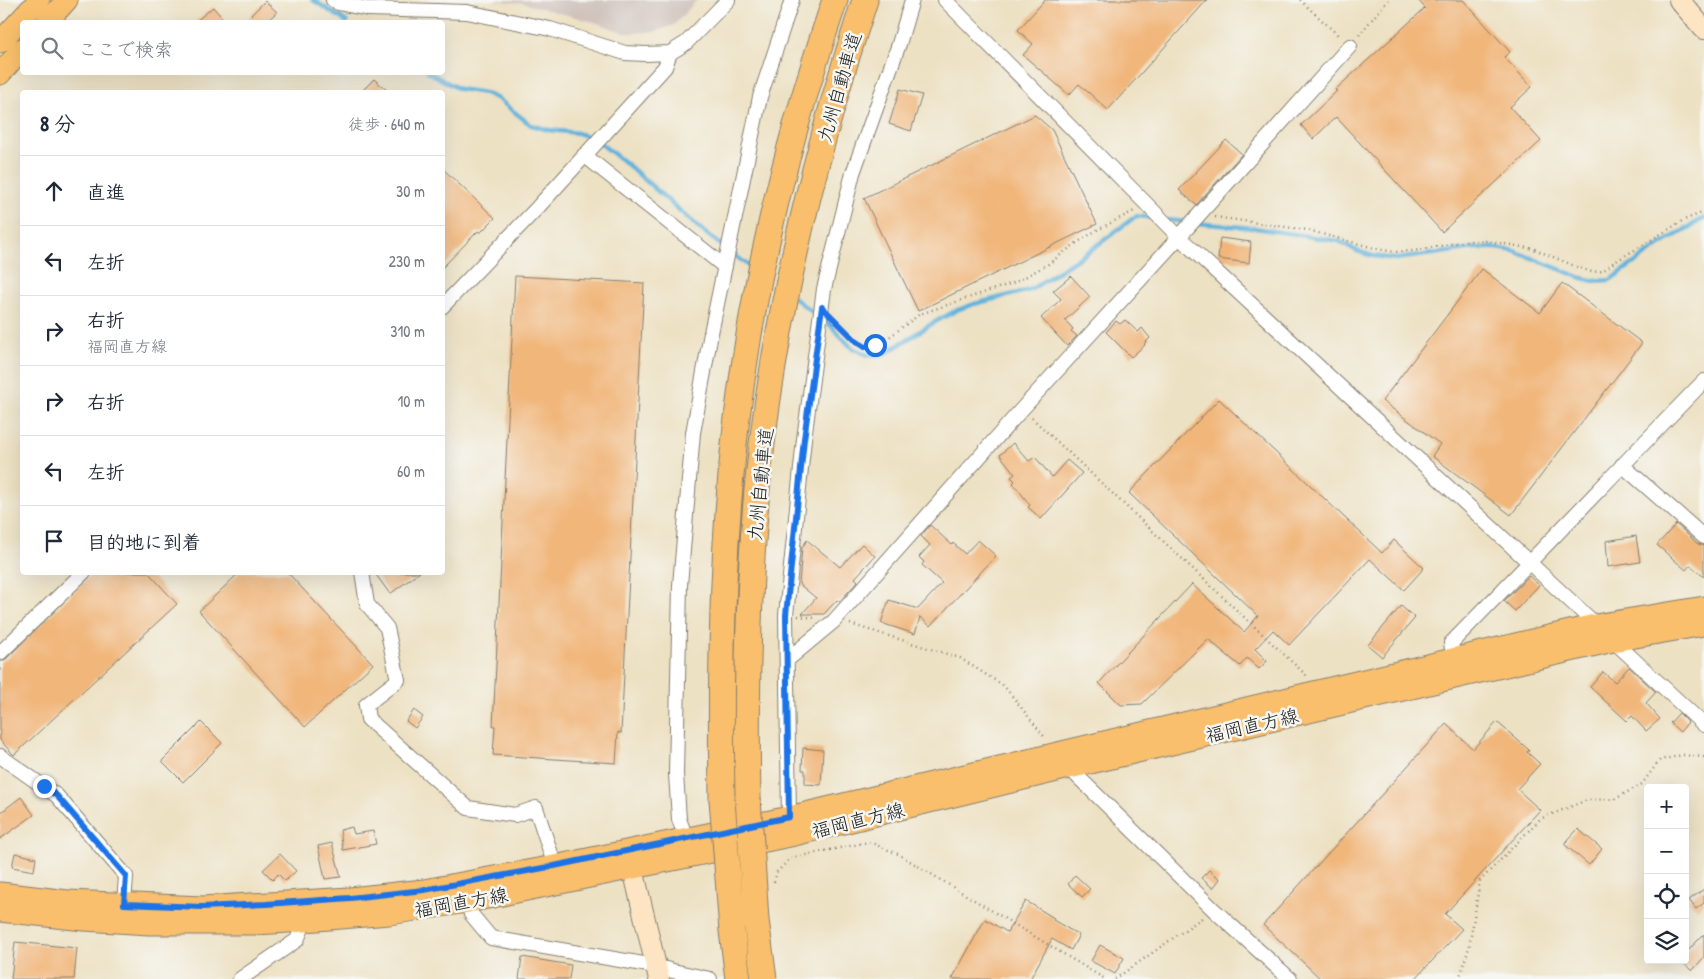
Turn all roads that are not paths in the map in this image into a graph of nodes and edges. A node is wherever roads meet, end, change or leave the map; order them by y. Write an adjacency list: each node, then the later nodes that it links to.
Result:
1 (39, 0): 12 (main road)
2 (67, 0): 13 (main road)
3 (332, 0): 18 (street)
4 (728, 0): 18 (street)
5 (792, 0): 22 (street)
6 (835, 0): 52 (highway, 九州自動車道, bridge)
7 (865, 0): 53 (highway, 九州自動車道, bridge)
8 (912, 0): 36 (street)
9 (946, 0): 21 (street)
10 (1679, 0): 14 (street)
11 (20, 20): 15 (main road)
12 (20, 20)
13 (49, 20)
14 (1704, 29)
15 (0, 42)
16 (1350, 46): 21 (street)
17 (20, 51): 19 (main road)
18 (670, 53): 20 (street)
19 (0, 74)
20 (584, 155): 22 (street); 23 (street)
21 (1179, 237): 27 (street); 36 (street)
22 (725, 267): 41 (street)
23 (445, 304)
24 (1704, 381): 25 (street)
25 (1622, 465): 26 (street); 27 (street)
26 (1704, 538)
27 (1530, 564): 31 (street); 35 (street)
28 (81, 575): 34 (street)
29 (362, 575): 43 (street)
30 (1704, 607): 31 (main road, 福岡直方線)
31 (1595, 625): 33 (street); 35 (main road, 福岡直方線)
32 (1704, 625): 33 (main road, 福岡直方線)
33 (1613, 641): 37 (street); 39 (main road, 福岡直方線)
34 (0, 653)
35 (1454, 659): 39 (main road, 福岡直方線)
36 (788, 660): 40 (street)
37 (1704, 725)
38 (0, 756): 46 (street)
39 (1063, 761): 40 (main road, 福岡直方線); 42 (main road, 福岡直方線); 54 (street)
40 (789, 817): 41 (main road, 福岡直方線)
41 (686, 838): 42 (main road, 福岡直方線)
42 (631, 860): 43 (main road, 福岡直方線); 49 (street)
43 (558, 874): 45 (main road, 福岡直方線); 46 (main road, 福岡直方線)
44 (0, 893): 46 (main road, 福岡直方線)
45 (468, 902): 48 (main road, 福岡直方線); 49 (street)
46 (124, 904)
47 (0, 911): 48 (main road, 福岡直方線)
48 (305, 921): 50 (street)
49 (657, 972): 51 (street)
50 (240, 979)
51 (710, 979)
52 (738, 979)
53 (764, 979)
54 (1290, 979)

